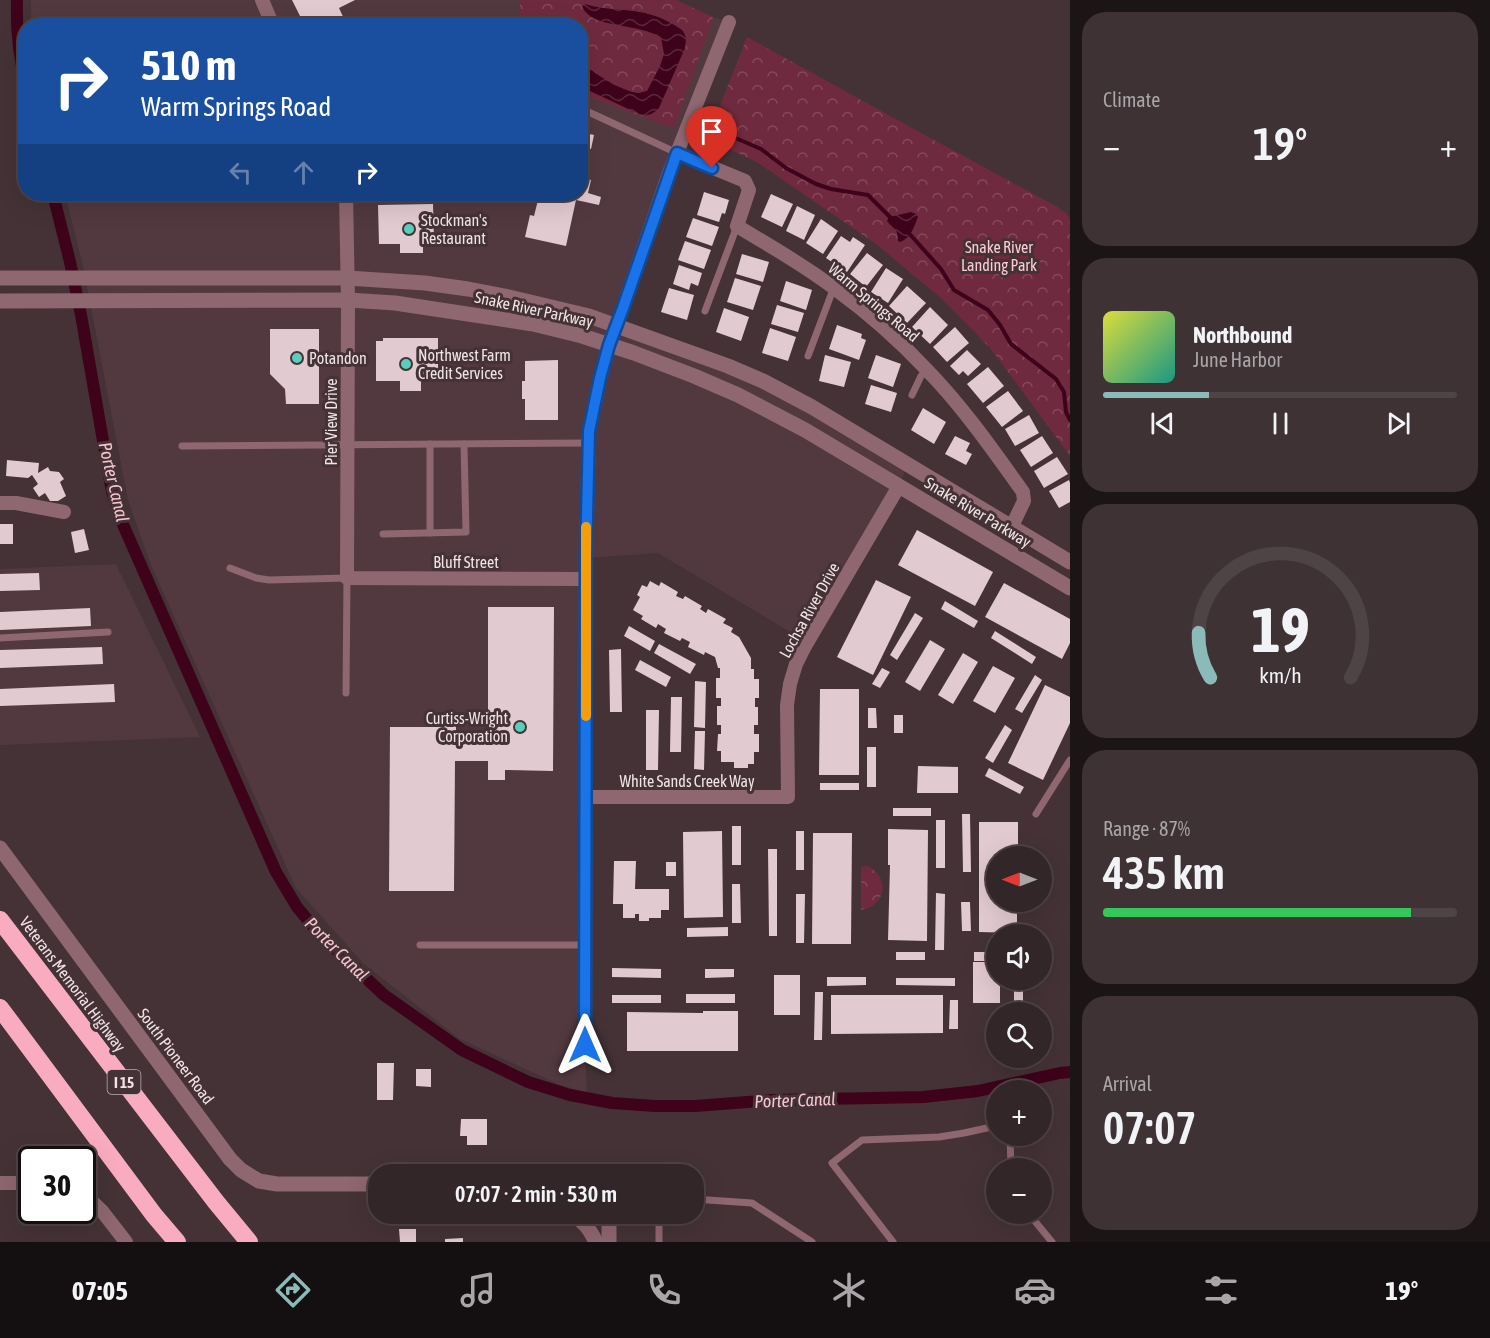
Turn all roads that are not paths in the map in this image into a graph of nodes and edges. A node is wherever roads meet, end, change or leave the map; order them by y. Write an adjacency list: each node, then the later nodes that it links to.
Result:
1 (262, 0): 2 (street)
2 (270, 18)
3 (729, 22): 5 (street)
4 (588, 112): 5 (lane)
5 (677, 153): 7 (street); 14 (street)
6 (346, 201): 9 (street, Pier View Drive)
7 (737, 226): 10 (street, Warm Springs Road); 13 (lane)
8 (0, 278): 9 (street, Snake River Parkway)
9 (347, 278): 11 (street, Pier View Drive); 14 (street, Snake River Parkway)
10 (834, 287): 16 (lane); 17 (street, Warm Springs Road)
11 (348, 300): 12 (street, Snake River Parkway); 15 (street, Snake River Parkway); 22 (street, Pier View Drive)
12 (0, 301)
13 (705, 311)
14 (616, 326): 15 (street); 27 (street, Snake River Parkway)
15 (609, 345): 19 (street); 24 (street, Snake River Parkway)
16 (808, 356)
17 (927, 370): 18 (lane); 27 (street, Warm Springs Road)
18 (912, 395)
19 (588, 443): 21 (lane); 33 (street)
20 (430, 444): 21 (lane); 22 (lane); 28 (lane)
21 (464, 444): 28 (lane)
22 (347, 445): 23 (lane); 32 (street, Pier View Drive)
23 (182, 446)
24 (899, 486): 34 (street, Snake River Parkway); 40 (street, Lochsa River Drive)
25 (0, 503): 26 (street)
26 (64, 512)
27 (1012, 526): 30 (street, Snake River Parkway)
28 (430, 533): 29 (lane)
29 (383, 534)
30 (1070, 562)
31 (230, 568): 32 (lane)
32 (347, 578): 33 (street, Bluff Street); 37 (lane)
33 (586, 579): 39 (street)
34 (1070, 588)
35 (108, 632): 36 (lane)
36 (0, 638)
37 (346, 693)
38 (1070, 760): 41 (lane)
39 (585, 797): 40 (street, White Sands Creek Way); 45 (street)
40 (788, 797)
41 (1036, 814)
42 (0, 849): 51 (street, South Pioneer Road)
43 (0, 920): 60 (highway, Veterans Memorial Highway / I 15)
44 (420, 945): 45 (lane)
45 (585, 945): 47 (street)
46 (0, 1008): 59 (highway)
47 (585, 1045)
48 (986, 1128): 65 (lane)
49 (0, 1183): 50 (street)
50 (18, 1183)
51 (368, 1185)
52 (704, 1199): 64 (lane)
53 (96, 1205): 58 (street)
54 (586, 1224): 61 (street)
55 (609, 1224): 62 (street)
56 (659, 1224): 63 (lane)
57 (1037, 1224): 66 (lane)
58 (126, 1242)
59 (177, 1242)
60 (249, 1242)
61 (596, 1242)
62 (609, 1242)
63 (659, 1242)
64 (812, 1242)
65 (893, 1242)
66 (1052, 1242)

